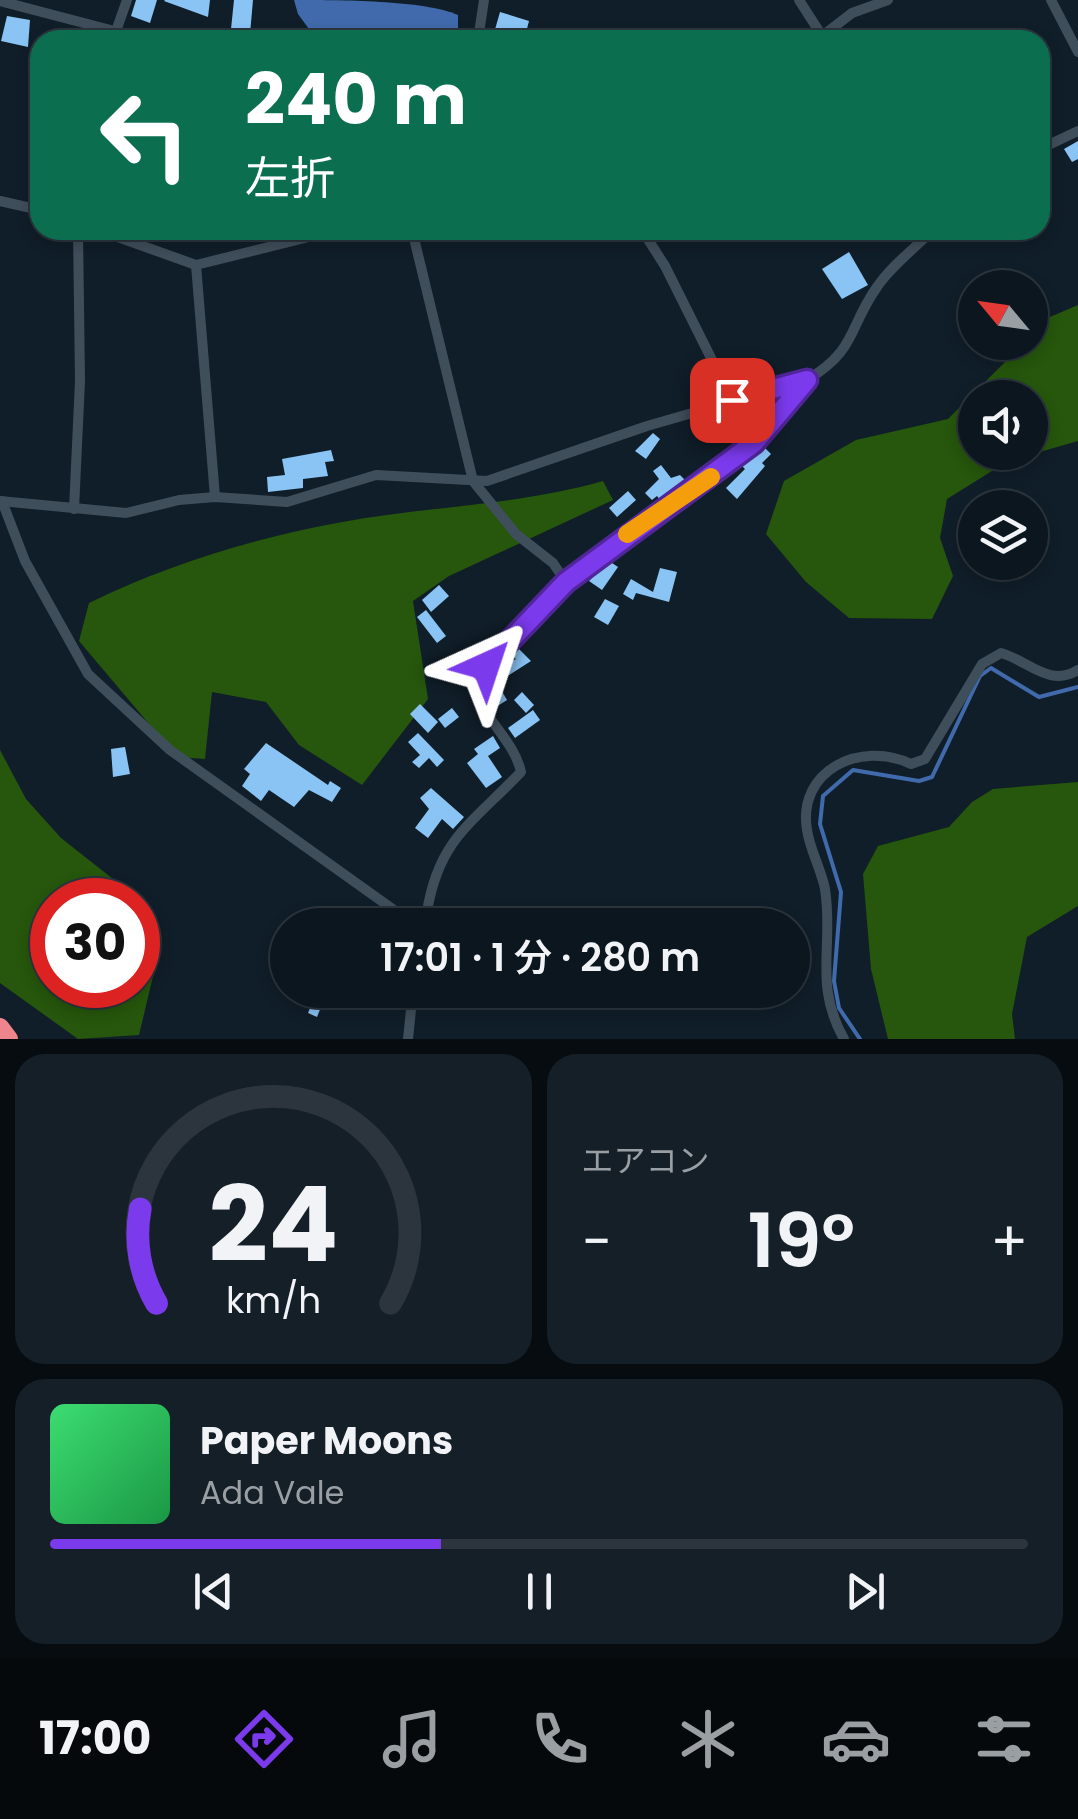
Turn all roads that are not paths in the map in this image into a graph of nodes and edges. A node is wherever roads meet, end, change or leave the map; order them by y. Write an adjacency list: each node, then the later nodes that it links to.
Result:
1 (126, 0): 8 (street)
2 (484, 0): 9 (street)
3 (798, 0): 10 (street)
4 (888, 0): 11 (street)
5 (1051, 0): 12 (street)
6 (0, 1): 7 (street)
7 (112, 30)
8 (116, 30)
9 (480, 30)
10 (816, 30)
11 (832, 30)
12 (1078, 52)
13 (1078, 130): 14 (street)
14 (1050, 144)
15 (0, 201): 16 (street)
16 (30, 208)
17 (78, 240): 29 (street)
18 (127, 240): 23 (street)
19 (296, 240): 23 (street)
20 (414, 240): 26 (street)
21 (648, 240): 25 (street)
22 (923, 240): 24 (street)
23 (196, 264): 27 (street)
24 (807, 380): 25 (street); 30 (street)
25 (732, 400): 26 (street)
26 (473, 481): 27 (street); 30 (street)
27 (215, 498): 29 (street)
28 (1, 501): 29 (street); 32 (street)
29 (74, 510)
30 (566, 582): 33 (street)
31 (1078, 670): 38 (street)
32 (392, 908)
33 (427, 908)
34 (411, 1008): 37 (street)
35 (0, 1026): 36 (highway)
36 (9, 1039)
37 (408, 1039)
38 (844, 1039)

